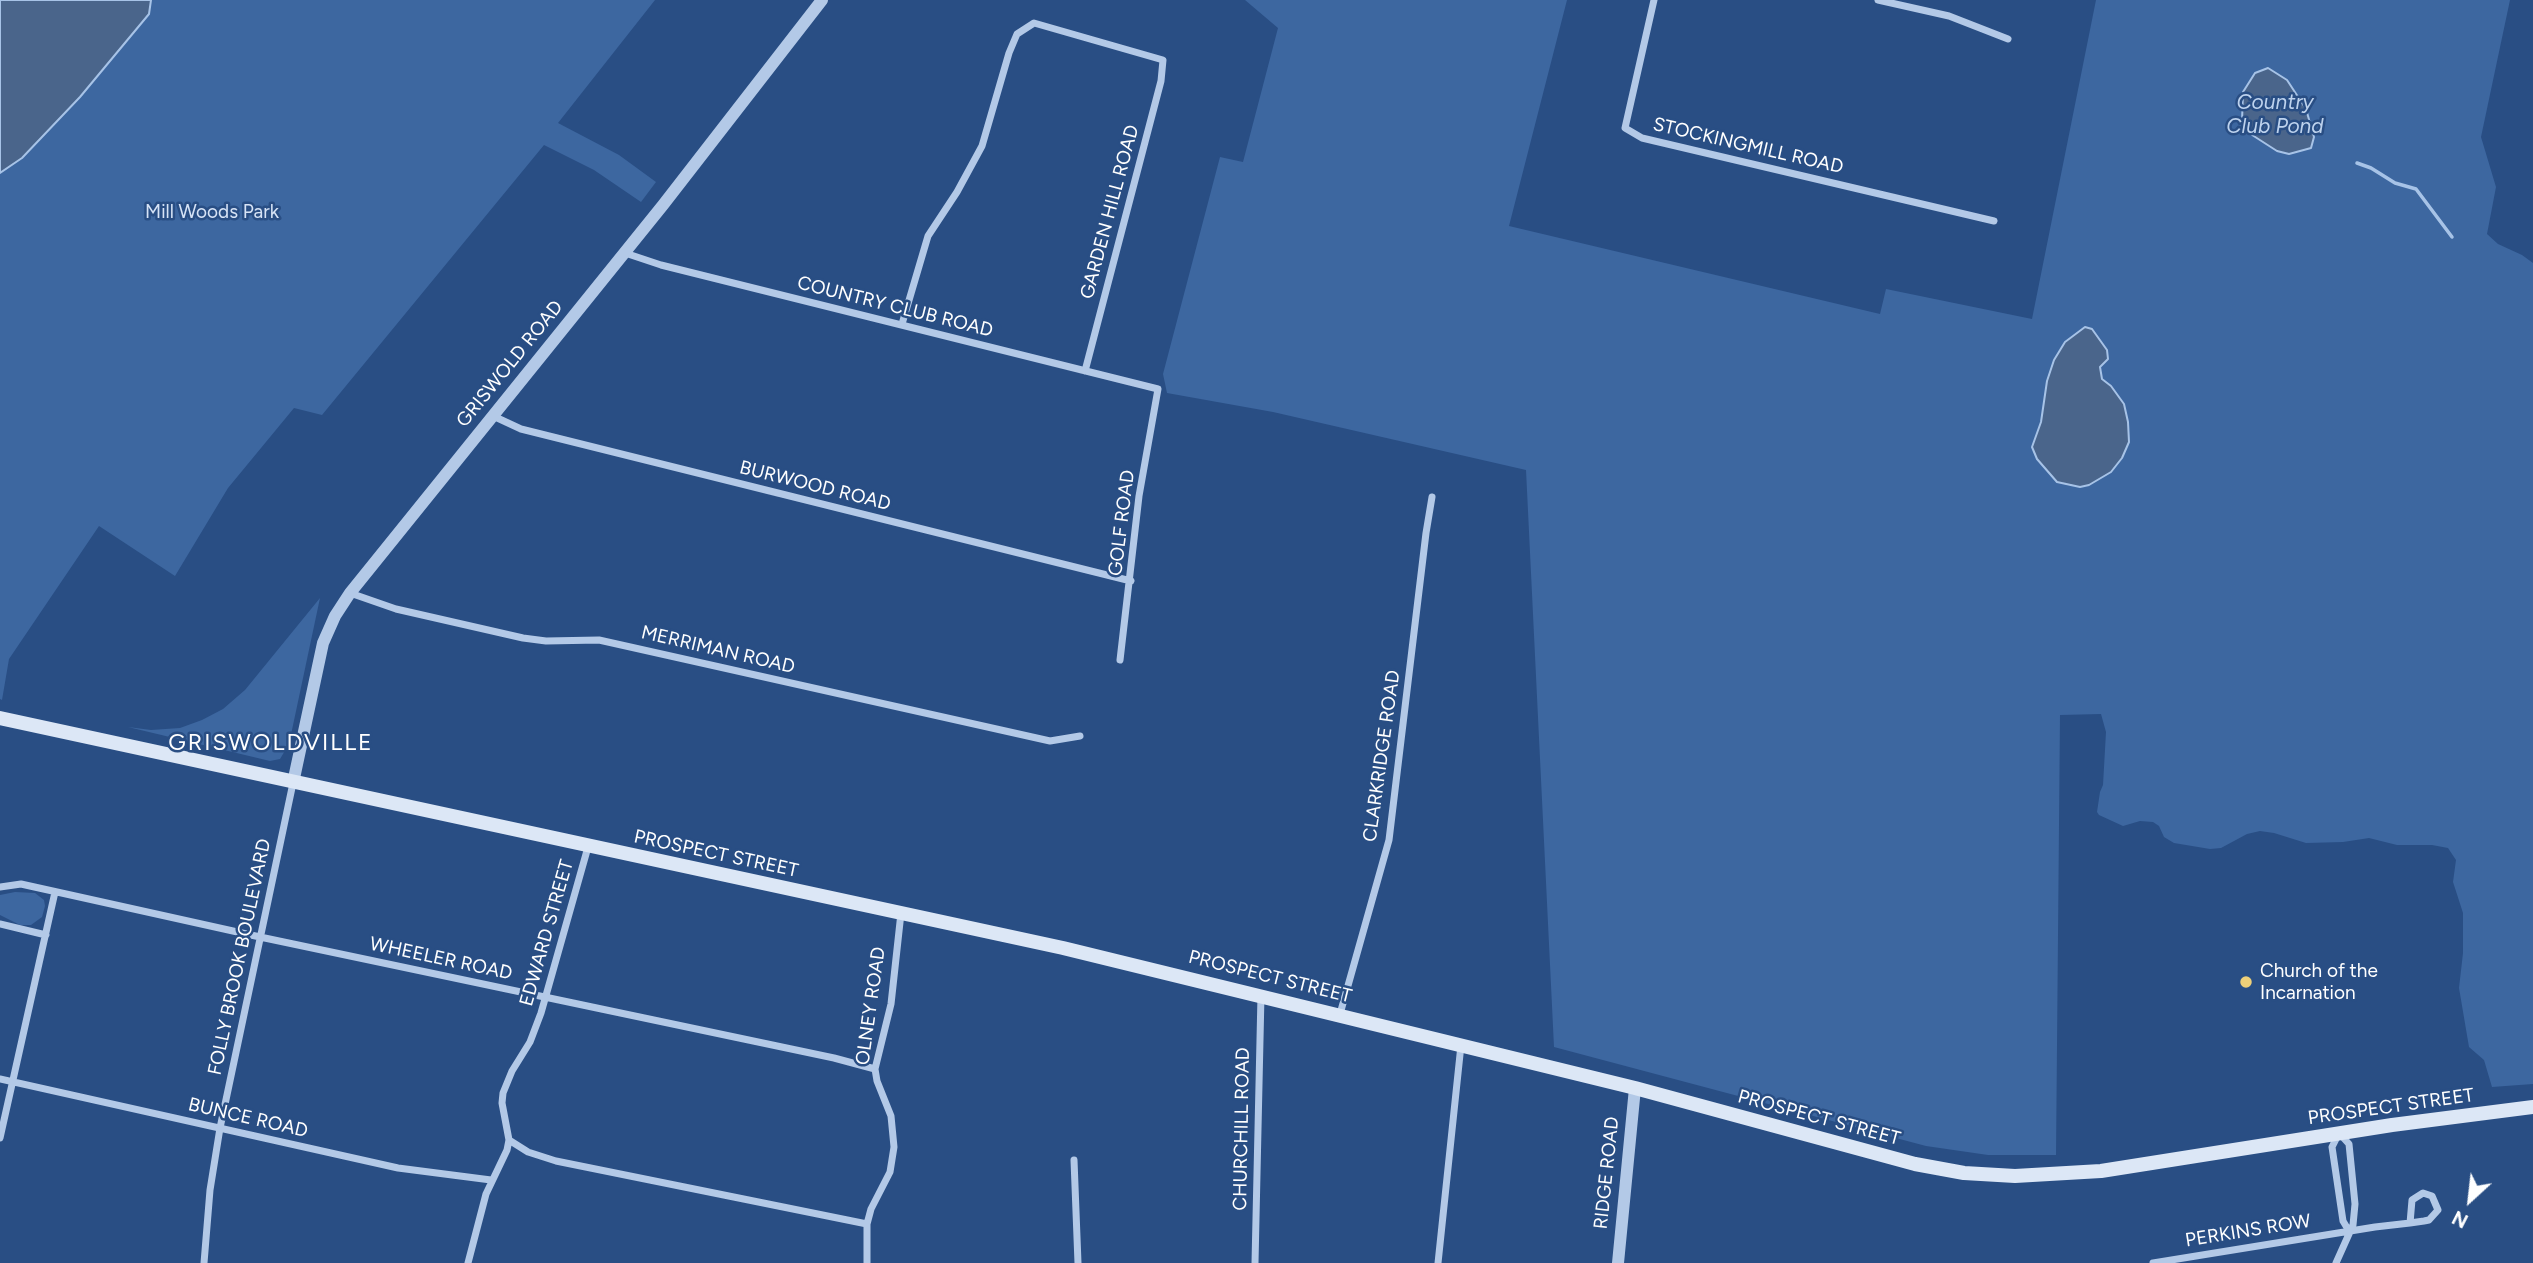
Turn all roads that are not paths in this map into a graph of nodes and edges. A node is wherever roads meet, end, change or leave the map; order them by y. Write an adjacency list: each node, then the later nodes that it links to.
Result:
1 (822, 0): 6 (street, GRISWOLD ROAD)
2 (1654, 0): 5 (street, STOCKINGMILL ROAD)
3 (1878, 0): 4 (street)
4 (2008, 39)
5 (1994, 221)
6 (625, 253): 7 (street, COUNTRY CLUB ROAD); 10 (street, GRISWOLD ROAD)
7 (902, 324): 8 (street, COUNTRY CLUB ROAD); 8 (street, GARDEN HILL ROAD)
8 (1085, 371): 9 (street, COUNTRY CLUB ROAD)
9 (1158, 389): 12 (street, GOLF ROAD)
10 (493, 416): 12 (street, BURWOOD ROAD); 13 (street, GRISWOLD ROAD)
11 (1432, 497): 27 (street, CLARKRIDGE ROAD)
12 (1131, 581): 14 (street, GOLF ROAD)
13 (350, 593): 16 (street, MERRIMAN ROAD); 17 (street, GRISWOLD ROAD)
14 (1120, 660)
15 (0, 718): 17 (main road, PROSPECT STREET)
16 (1080, 736)
17 (293, 783): 18 (main road, PROSPECT STREET); 24 (street, FOLLY BROOK BOULEVARD)
18 (588, 847): 21 (main road, PROSPECT STREET); 26 (street, EDWARD STREET)
19 (0, 887): 20 (street, WHEELER ROAD)
20 (55, 892): 23 (street); 24 (street, WHEELER ROAD)
21 (901, 913): 25 (main road, PROSPECT STREET); 29 (street, OLNEY ROAD)
22 (0, 924): 23 (street)
23 (46, 935): 31 (street)
24 (260, 937): 26 (street, WHEELER ROAD); 34 (street, FOLLY BROOK BOULEVARD)
25 (1261, 995): 27 (main road, PROSPECT STREET); 47 (street, CHURCHILL ROAD)
26 (546, 998): 29 (street, WHEELER ROAD); 37 (street, EDWARD STREET)
27 (1340, 1014): 28 (main road, PROSPECT STREET)
28 (1461, 1045): 32 (main road, PROSPECT STREET); 48 (street)
29 (875, 1069): 41 (street, OLNEY ROAD)
30 (0, 1079): 31 (street, BUNCE ROAD)
31 (13, 1081): 34 (street, BUNCE ROAD); 36 (street)
32 (1635, 1088): 35 (main road, PROSPECT STREET); 49 (street, RIDGE ROAD)
33 (2533, 1107): 35 (main road, PROSPECT STREET)
34 (220, 1128): 39 (street, BUNCE ROAD); 43 (street, FOLLY BROOK BOULEVARD)
35 (2339, 1133): 42 (street); 42 (street)
36 (0, 1139)
37 (509, 1140): 39 (street); 41 (street)
38 (1074, 1160): 46 (street)
39 (491, 1180): 44 (street)
40 (2410, 1223): 40 (street); 42 (street, PERKINS ROW)
41 (867, 1224): 45 (street, OLNEY ROAD)
42 (2349, 1231): 50 (street, PERKINS ROW); 51 (street)
43 (204, 1263)
44 (468, 1263)
45 (867, 1263)
46 (1079, 1263)
47 (1255, 1263)
48 (1438, 1263)
49 (1618, 1263)
50 (2153, 1263)
51 (2336, 1263)

